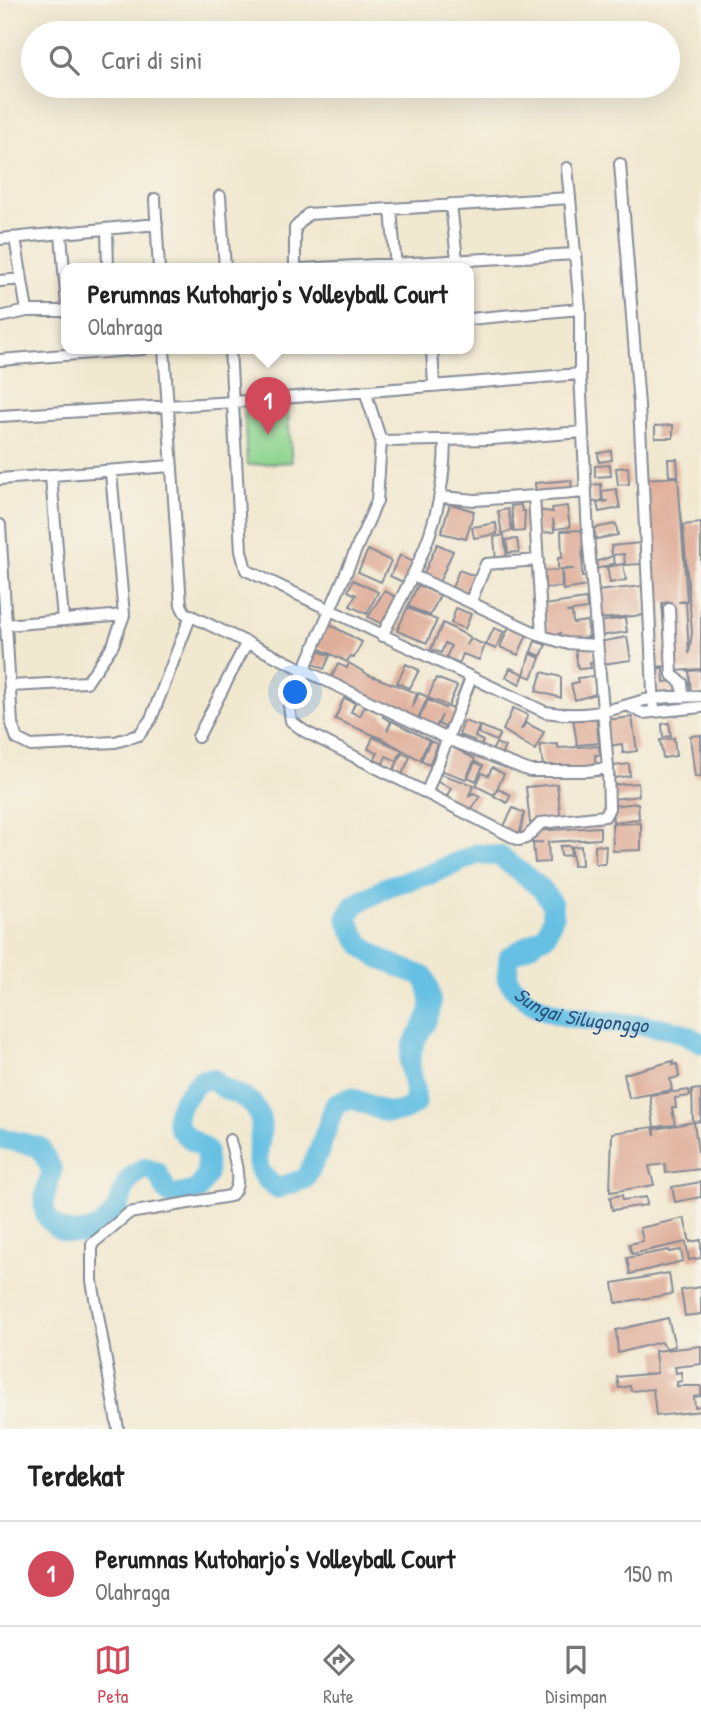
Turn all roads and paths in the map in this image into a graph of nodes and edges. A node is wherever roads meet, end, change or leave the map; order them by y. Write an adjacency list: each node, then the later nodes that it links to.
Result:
1 (620, 164): 70 (street)
2 (566, 168): 4 (street)
3 (220, 196): 17 (street)
4 (570, 198): 6 (street); 13 (street)
5 (155, 199): 8 (street)
6 (451, 204): 7 (street); 20 (street)
7 (391, 209): 18 (street); 19 (street)
8 (156, 224): 9 (street); 16 (street)
9 (107, 229): 10 (street); 15 (street)
10 (61, 234): 11 (street); 14 (street)
11 (15, 238): 12 (street); 22 (street)
12 (0, 239)
13 (576, 254): 21 (street); 25 (street)
14 (63, 263)
15 (108, 263)
16 (159, 263)
17 (225, 263)
18 (298, 263)
19 (396, 263)
20 (457, 263)
21 (474, 263)
22 (22, 279): 23 (street); 26 (street)
23 (0, 281)
24 (61, 309): 26 (street)
25 (580, 310): 28 (street); 34 (street)
26 (27, 311): 27 (street)
27 (0, 317)
28 (474, 319)
29 (75, 354): 33 (street)
30 (164, 354): 38 (street)
31 (230, 354): 37 (street)
32 (432, 354): 35 (street)
33 (0, 360)
34 (580, 374): 35 (street); 40 (street)
35 (434, 386): 36 (street)
36 (365, 391): 37 (street); 41 (street)
37 (234, 402): 38 (street); 55 (street)
38 (167, 405): 39 (street); 43 (street)
39 (0, 416)
40 (583, 432): 42 (street); 47 (street)
41 (381, 441): 42 (street); 55 (street)
42 (445, 441): 49 (street)
43 (171, 466): 44 (street); 57 (street)
44 (111, 473): 45 (street); 56 (street)
45 (51, 476): 46 (street); 58 (street)
46 (0, 479)
47 (586, 492): 48 (street); 63 (street)
48 (534, 496): 49 (street); 51 (street)
49 (442, 497): 52 (street)
50 (0, 525): 59 (street)
51 (538, 560): 53 (street); 61 (street)
52 (412, 575): 53 (street); 60 (street)
53 (471, 601): 61 (street)
54 (669, 609): 68 (street)
55 (329, 611): 60 (street); 65 (street)
56 (124, 615): 58 (street); 67 (street)
57 (191, 615): 62 (street); 67 (street)
58 (63, 620): 59 (street)
59 (5, 625): 64 (street)
60 (382, 636): 66 (street)
61 (542, 636): 63 (street)
62 (247, 642): 65 (street); 72 (street)
63 (597, 645): 71 (street)
64 (4, 648): 67 (street)
65 (304, 673): 73 (street); 75 (street)
66 (471, 678): 71 (street); 73 (street)
67 (10, 686)
68 (683, 697): 69 (street); 70 (street)
69 (700, 701): 70 (street)
70 (654, 706): 71 (street)
71 (603, 712): 74 (street)
72 (198, 737)
73 (448, 739): 74 (street); 75 (street)
74 (608, 768): 75 (street)
75 (427, 792)
76 (230, 1140): 77 (street)
77 (118, 1429)

